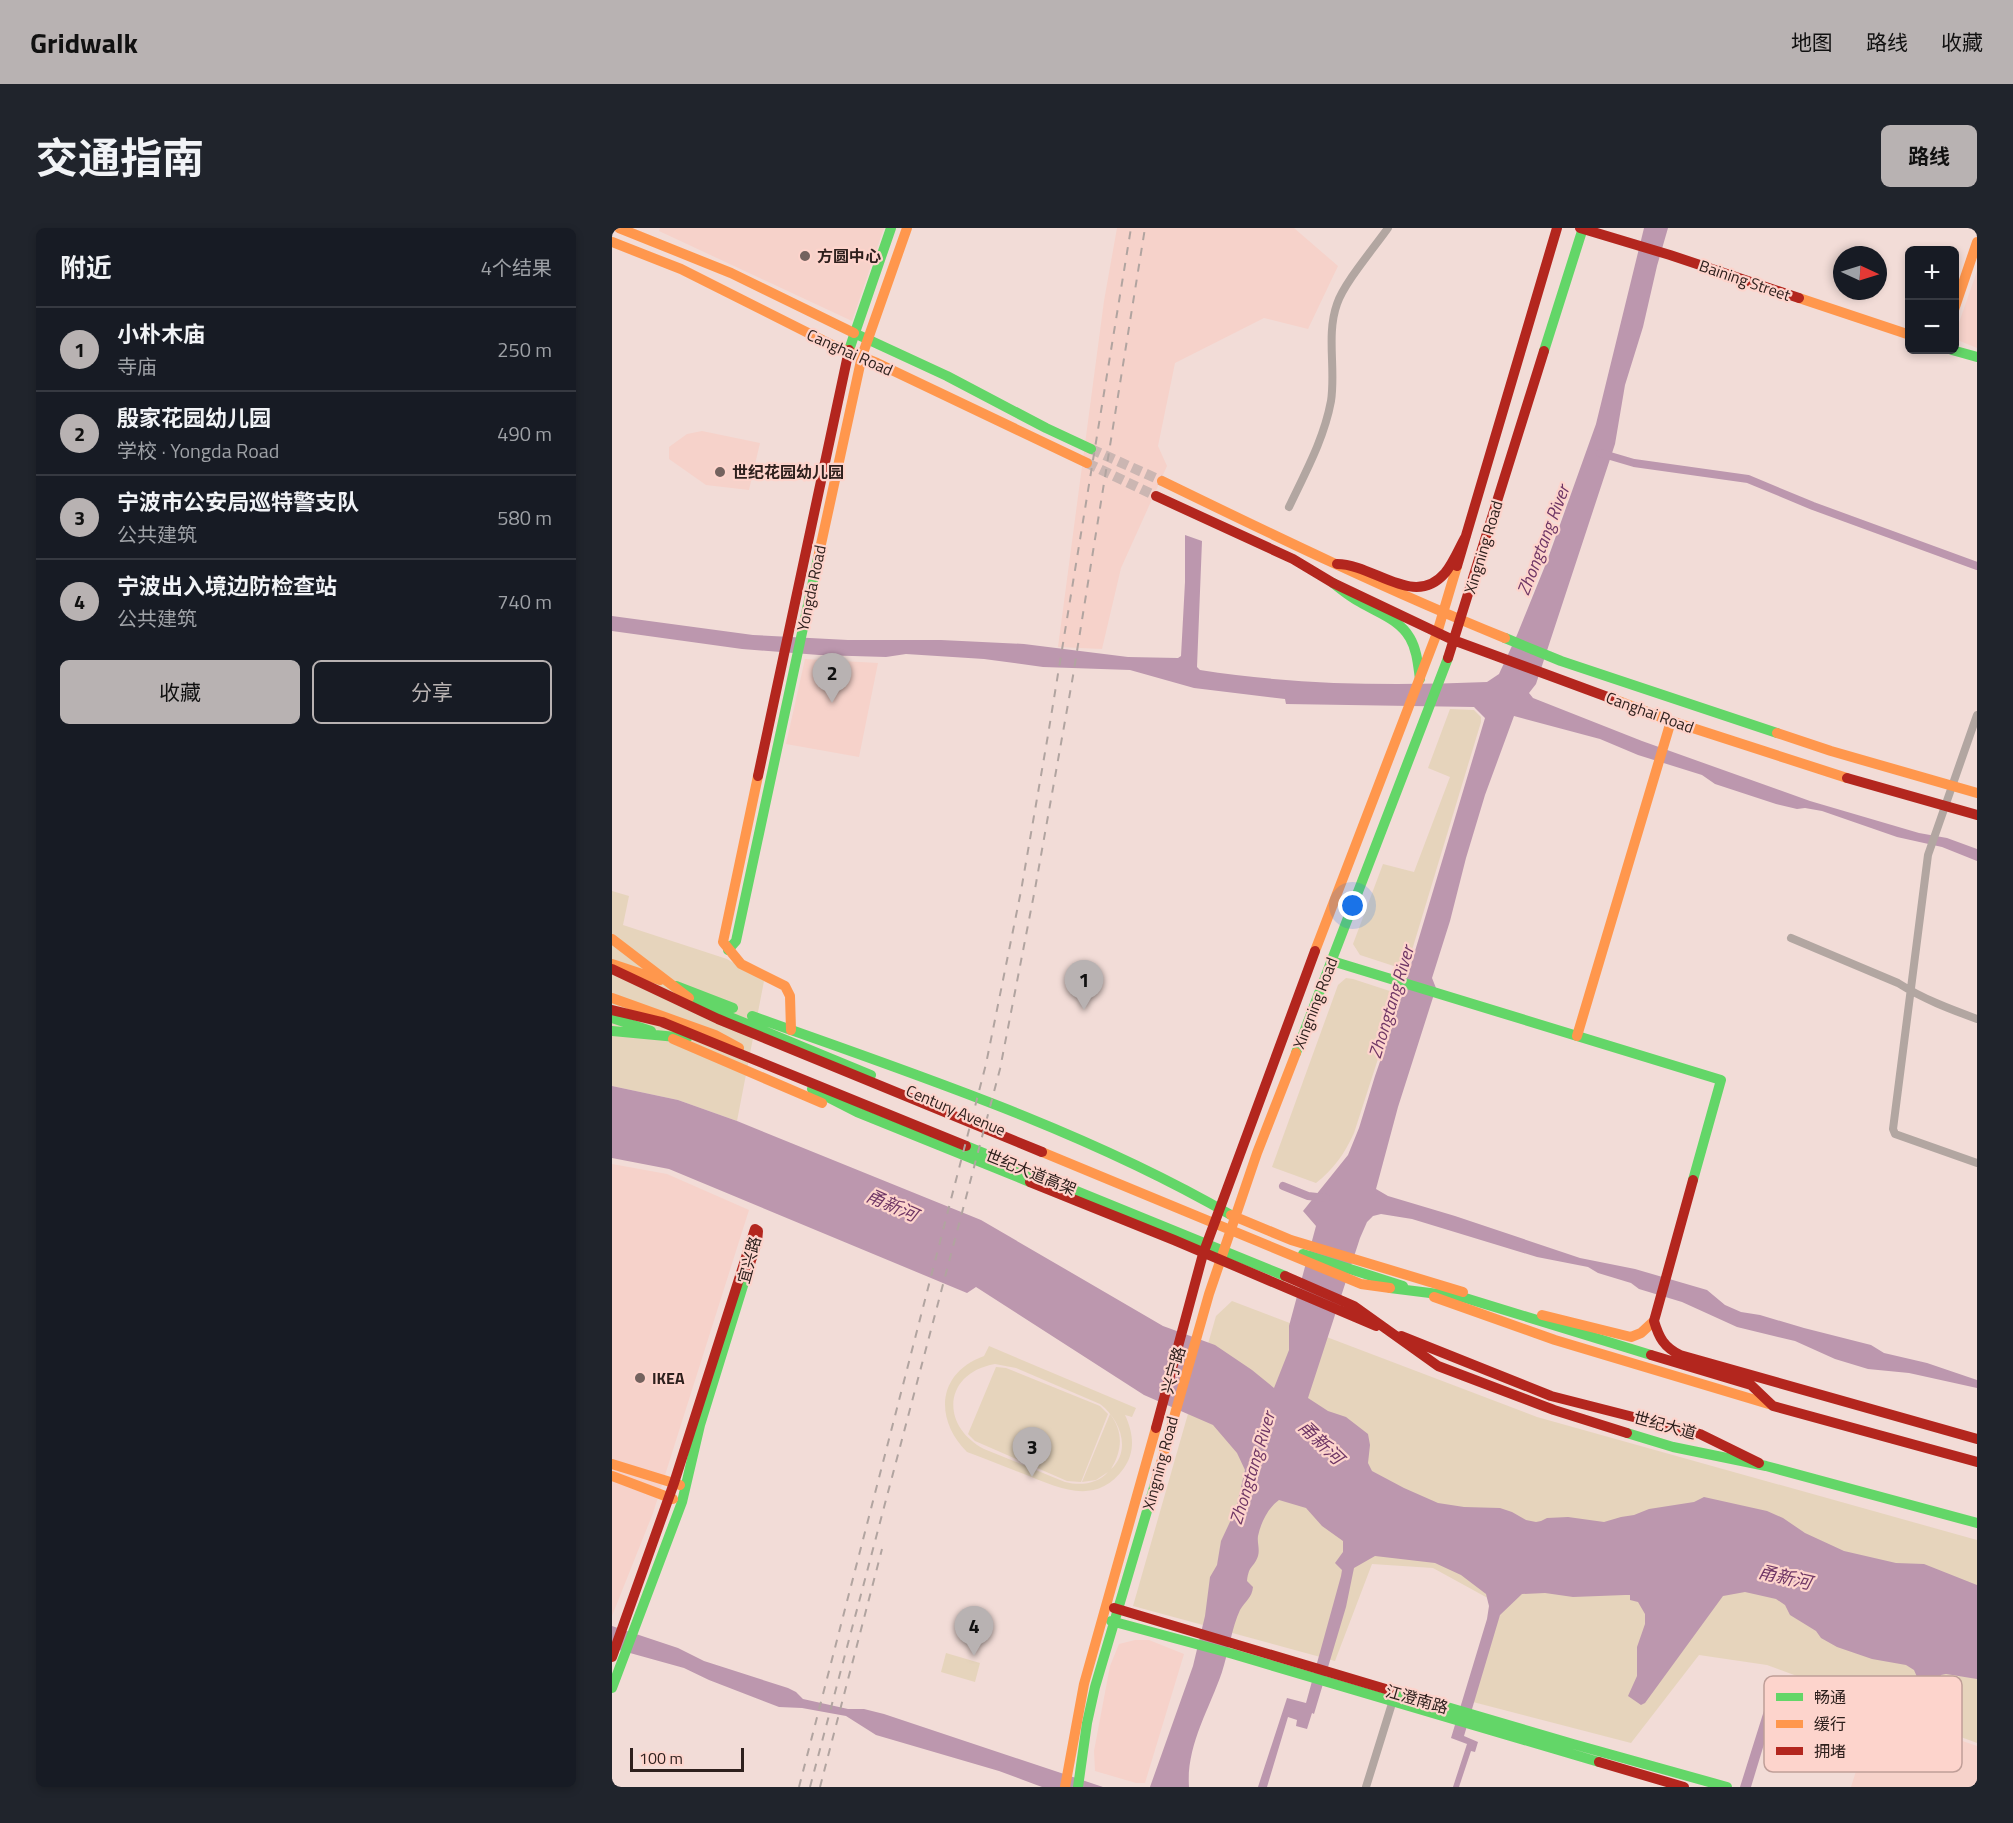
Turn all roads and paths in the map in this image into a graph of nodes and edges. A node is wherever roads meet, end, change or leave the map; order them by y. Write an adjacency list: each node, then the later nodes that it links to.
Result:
1 (619, 228): 10 (main road, Canghai Road)
2 (891, 228): 10 (main road, Yongda Road)
3 (907, 228): 12 (main road, Yongda Road)
4 (1388, 228): 21 (street)
5 (1557, 228): 22 (main road, Xingning Road)
6 (1582, 228): 11 (main road, Baining Street); 26 (main road, Xingning Road)
7 (612, 242): 13 (main road, Canghai Road)
8 (1977, 242): 9 (main road)
9 (1957, 300)
10 (854, 333): 12 (main road, Canghai Road); 13 (main road, Yongda Road)
11 (1905, 333)
12 (868, 338): 15 (main road, Yongda Road); 17 (main road, Canghai Road)
13 (849, 351): 15 (main road, Canghai Road); 38 (main road, Yongda Road)
14 (1959, 352): 16 (main road)
15 (862, 356): 18 (main road, Canghai Road); 38 (main road, Yongda Road)
16 (1977, 357)
17 (1090, 449)
18 (1087, 463)
19 (1162, 481): 23 (main road, Canghai Road)
20 (1156, 496): 24 (main road, Canghai Road)
21 (1289, 507)
22 (1466, 536): 23 (main road, Canghai Road); 25 (main road, Xingning Road)
23 (1337, 564): 25 (main road, Canghai Road)
24 (1333, 583): 27 (main road, Canghai Road); 29 (main road, Canghai Road)
25 (1443, 613): 26 (main road, Canghai Road); 27 (main road, Xingning Road)
26 (1460, 620): 28 (main road, Xingning Road); 32 (main road, Canghai Road)
27 (1437, 633): 28 (main road, Canghai Road); 29 (main road, Xingning Road)
28 (1454, 640): 31 (main road, Canghai Road); 39 (main road, Xingning Road)
29 (1420, 679): 55 (main road, Xingning Road)
30 (1977, 715): 32 (street)
31 (1671, 721): 34 (main road, Canghai Road); 51 (main road)
32 (1952, 787): 33 (main road, Canghai Road); 34 (street)
33 (1977, 793)
34 (1945, 806): 35 (main road, Canghai Road); 43 (street)
35 (1977, 815)
36 (1791, 938): 43 (street)
37 (612, 939): 46 (main road)
38 (728, 950): 50 (main road)
39 (1332, 961): 51 (main road); 56 (main road, Xingning Road)
40 (612, 964): 50 (main road)
41 (612, 969): 46 (main road)
42 (612, 976): 50 (main road, Century Avenue)
43 (1911, 991): 48 (street); 54 (street)
44 (612, 998): 53 (main road)
45 (612, 1010): 52 (main road)
46 (718, 1018): 60 (main road, 世纪大道高架)
47 (615, 1019): 53 (main road)
48 (1977, 1019)
49 (612, 1031): 52 (main road)
50 (791, 1036): 55 (main road, Century Avenue); 55 (main road)
51 (1577, 1036): 59 (main road)
52 (708, 1041): 64 (main road, 世纪大道高架)
53 (856, 1112): 57 (main road)
54 (1977, 1163)
55 (1217, 1214): 56 (main road, Century Avenue); 57 (main road, Xingning Road)
56 (1233, 1221): 58 (main road, Xingning Road); 59 (main road); 60 (main road, Century Avenue)
57 (1203, 1254): 58 (main road, 世纪大道); 71 (main road, 兴宁路)
58 (1220, 1261): 64 (main road, 世纪大道); 72 (main road, Xingning Road)
59 (1653, 1321): 61 (main road)
60 (1773, 1406): 62 (main road)
61 (1977, 1439)
62 (1977, 1462)
63 (612, 1464): 66 (main road)
64 (1766, 1466): 70 (main road, 世纪大道)
65 (612, 1476): 68 (main road)
66 (674, 1483): 67 (main road); 67 (main road, 宜兴路); 68 (main road, 宜兴路)
67 (686, 1487): 69 (main road, 宜兴路)
68 (669, 1497): 69 (main road); 76 (main road, 宜兴路)
69 (682, 1502): 76 (main road, 宜兴路)
70 (1977, 1523)
71 (1107, 1606): 72 (main road, 江澄南路); 73 (main road, 兴宁路)
72 (1119, 1610): 74 (main road, Xingning Road); 75 (main road, 江澄南路)
73 (1103, 1619): 74 (main road, 江澄南路); 80 (main road, 兴宁路)
74 (1116, 1622): 75 (main road, 江澄南路); 81 (main road, Xingning Road)
75 (1235, 1648): 78 (main road, 江澄南路)
76 (617, 1660): 77 (main road, 宜兴路)
77 (612, 1688)
78 (1394, 1697): 79 (main road, 江澄南路); 82 (street)
79 (1673, 1781): 83 (main road, 江澄南路); 84 (main road, 江澄南路)
80 (1065, 1787)
81 (1078, 1787)
82 (1366, 1787)
83 (1684, 1787)
84 (1728, 1787)

